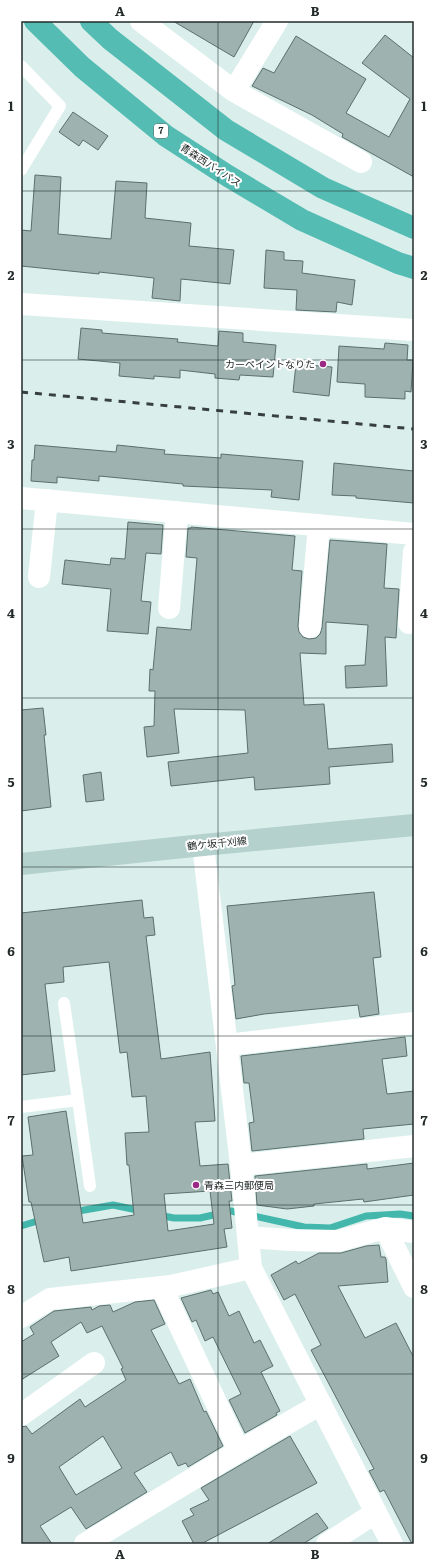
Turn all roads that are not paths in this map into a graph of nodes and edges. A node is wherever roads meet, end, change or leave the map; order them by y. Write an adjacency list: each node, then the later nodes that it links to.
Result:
1 (35, 21): 10 (highway, 青森西バイパス / 7)
2 (91, 21): 9 (highway)
3 (141, 21): 6 (street)
4 (277, 21): 6 (street)
5 (21, 66): 8 (lane)
6 (234, 91): 7 (street)
7 (361, 162)
8 (21, 170)
9 (414, 228)
10 (414, 268)
11 (21, 304): 12 (street)
12 (414, 330)
13 (21, 498): 14 (street)
14 (47, 500): 15 (street); 19 (street)
15 (177, 512): 16 (street); 20 (street)
16 (319, 525): 17 (street); 22 (street)
17 (414, 534)
18 (414, 552): 21 (street)
19 (39, 576)
20 (169, 608)
21 (409, 623)
22 (310, 627)
23 (414, 825): 24 (main road, 鶴ケ坂千刈線)
24 (203, 844): 25 (main road, 鶴ケ坂千刈線); 28 (street)
25 (21, 864)
26 (64, 1003): 29 (lane)
27 (414, 1023): 28 (street)
28 (227, 1045): 32 (street)
29 (78, 1100): 30 (lane); 33 (lane)
30 (21, 1107)
31 (414, 1146): 32 (street)
32 (241, 1165): 34 (street)
33 (90, 1186)
34 (246, 1221): 35 (street); 37 (street)
35 (384, 1228): 36 (street); 38 (street)
36 (414, 1232)
37 (251, 1268): 39 (street); 42 (street)
38 (414, 1287)
39 (162, 1288): 40 (street); 44 (street)
40 (21, 1317)
41 (94, 1363): 43 (street)
42 (322, 1404): 44 (street); 45 (street)
43 (21, 1415)
44 (239, 1451): 46 (street)
45 (375, 1513): 47 (street); 48 (street)
46 (85, 1544)
47 (328, 1544)
48 (392, 1544)

